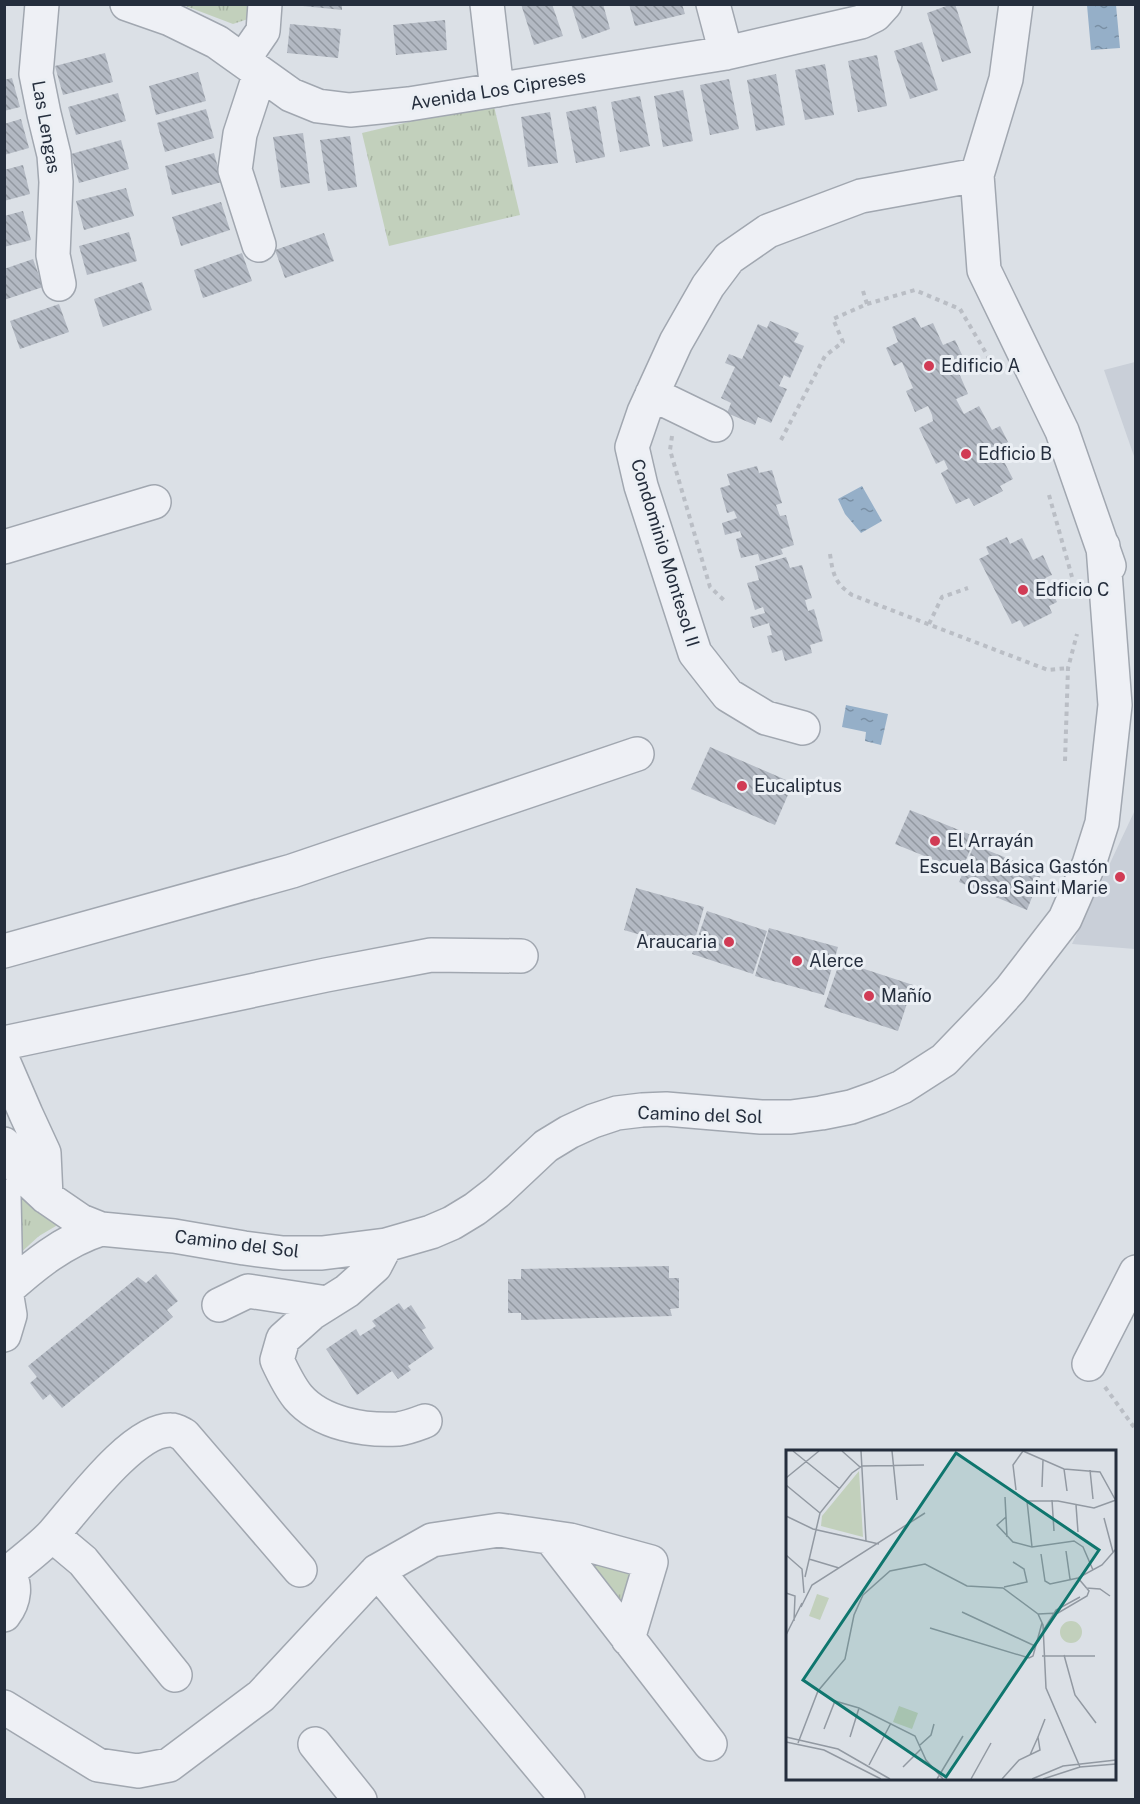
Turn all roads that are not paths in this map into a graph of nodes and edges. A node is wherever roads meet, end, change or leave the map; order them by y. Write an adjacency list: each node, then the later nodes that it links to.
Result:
1 (42, 4): 13 (street, Las Lengas)
2 (127, 4): 9 (street, Avenida Los Cipreses)
3 (265, 4): 9 (street)
4 (487, 4): 10 (street)
5 (713, 4): 8 (street)
6 (1016, 4): 11 (street, Camino del Sol)
7 (885, 5): 8 (street, Avenida Los Cipreses)
8 (726, 53): 10 (street, Avenida Los Cipreses)
9 (252, 66): 10 (street, Avenida Los Cipreses); 12 (street)
10 (497, 90)
11 (977, 175): 14 (street, Condominio Montesol II); 28 (street, Camino del Sol)
12 (259, 245)
13 (59, 284)
14 (652, 394): 15 (street); 18 (street, Condominio Montesol II)
15 (716, 425)
16 (154, 502): 17 (street)
17 (4, 547)
18 (803, 728)
19 (637, 754): 20 (street)
20 (4, 951)
21 (521, 956): 22 (street)
22 (4, 1043)
23 (4, 1063): 26 (street)
24 (5, 1151): 26 (street, Camino del Sol)
25 (4, 1196): 30 (street)
26 (46, 1197): 27 (street, Camino del Sol)
27 (101, 1229): 28 (street, Camino del Sol); 30 (street)
28 (386, 1245): 31 (street)
29 (1136, 1272): 34 (street)
30 (5, 1292): 33 (street)
31 (327, 1303): 32 (street); 35 (street)
32 (219, 1305)
33 (4, 1335)
34 (1089, 1364)
35 (425, 1421)
36 (52, 1535): 38 (street); 40 (street); 43 (street)
37 (550, 1538): 39 (street); 42 (street); 42 (street)
38 (300, 1570)
39 (377, 1570): 44 (street); 48 (street)
40 (6, 1572): 41 (street)
41 (4, 1615)
42 (628, 1639): 46 (street)
43 (175, 1675)
44 (4, 1707)
45 (315, 1744): 47 (street)
46 (710, 1744)
47 (360, 1800)
48 (568, 1800)

